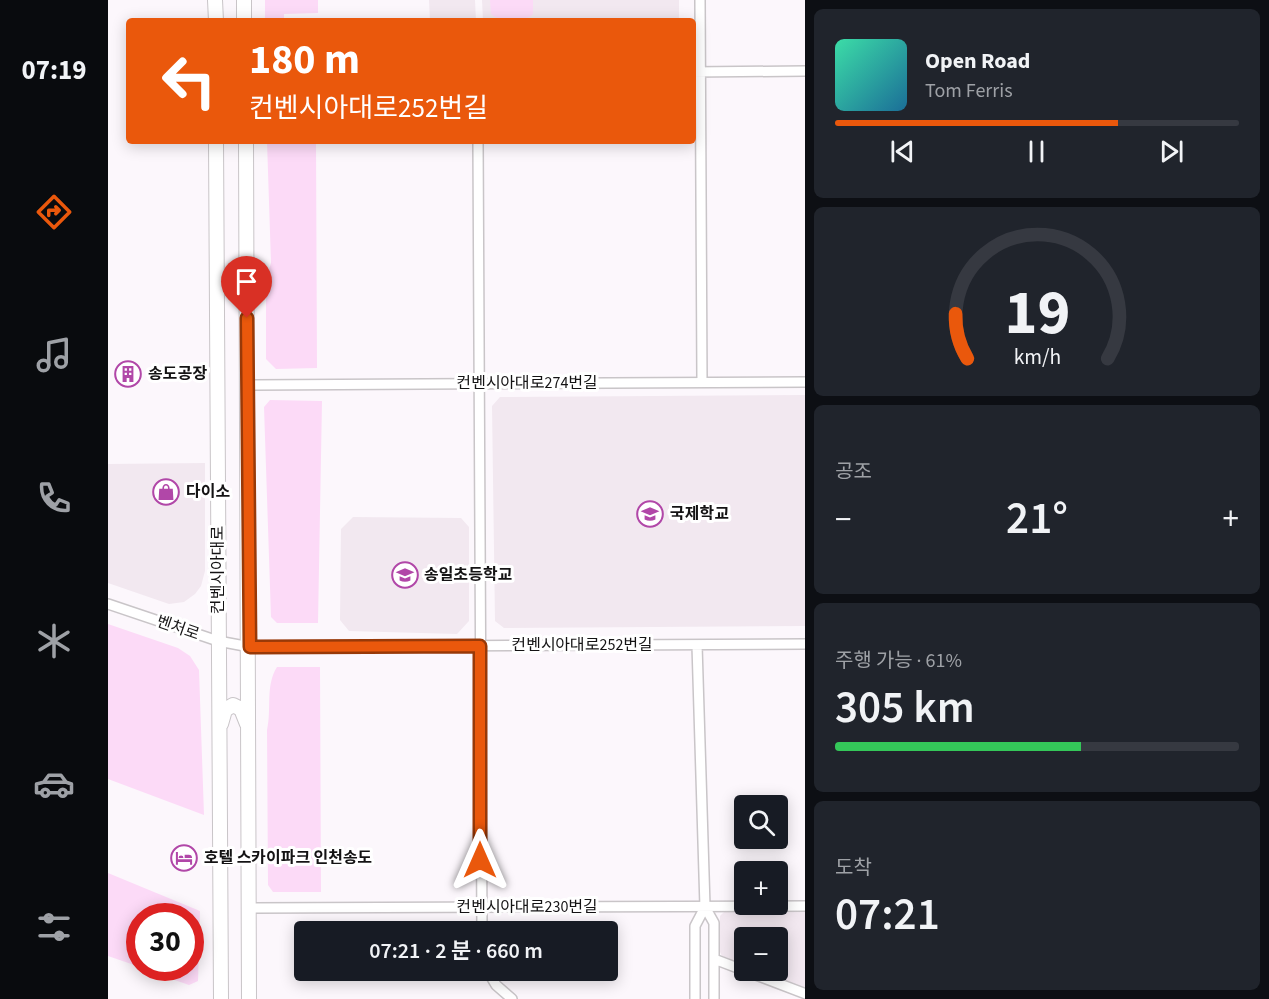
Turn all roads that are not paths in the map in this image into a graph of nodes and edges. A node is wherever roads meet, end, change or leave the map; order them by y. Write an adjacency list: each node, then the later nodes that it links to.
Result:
1 (215, 0): 4 (main road)
2 (244, 0): 5 (main road)
3 (700, 0): 7 (street)
4 (216, 18)
5 (244, 18)
6 (805, 71): 7 (street)
7 (697, 72): 11 (street)
8 (216, 144): 16 (main road, 컨벤시아대로)
9 (246, 144): 14 (main road, 컨벤시아대로)
10 (478, 144): 13 (street)
11 (702, 382): 12 (street, 컨벤시아대로274번길); 13 (street, 컨벤시아대로274번길)
12 (805, 382)
13 (478, 384): 14 (street, 컨벤시아대로274번길); 19 (street)
14 (248, 385): 20 (main road, 컨벤시아대로)
15 (108, 604): 16 (street, 벤처로)
16 (218, 641): 20 (street, 벤처로); 22 (main road, 컨벤시아대로)
17 (805, 644): 18 (street, 컨벤시아대로252번길)
18 (697, 645): 19 (street, 컨벤시아대로252번길); 25 (street)
19 (480, 646): 20 (street, 컨벤시아대로252번길); 24 (street)
20 (250, 647): 21 (main road, 컨벤시아대로)
21 (249, 732): 22 (main road); 26 (main road, 컨벤시아대로)
22 (219, 733): 31 (main road, 컨벤시아대로)
23 (805, 906): 25 (street, 컨벤시아대로230번길)
24 (481, 907): 25 (street, 컨벤시아대로230번길); 26 (street, 컨벤시아대로230번길); 27 (street)
25 (705, 907): 28 (street); 34 (street)
26 (249, 908): 32 (main road, 컨벤시아대로)
27 (482, 921)
28 (714, 959): 30 (street); 35 (street)
29 (494, 981): 33 (street)
30 (805, 994)
31 (221, 999)
32 (249, 999)
33 (512, 999)
34 (695, 999)
35 (714, 999)

